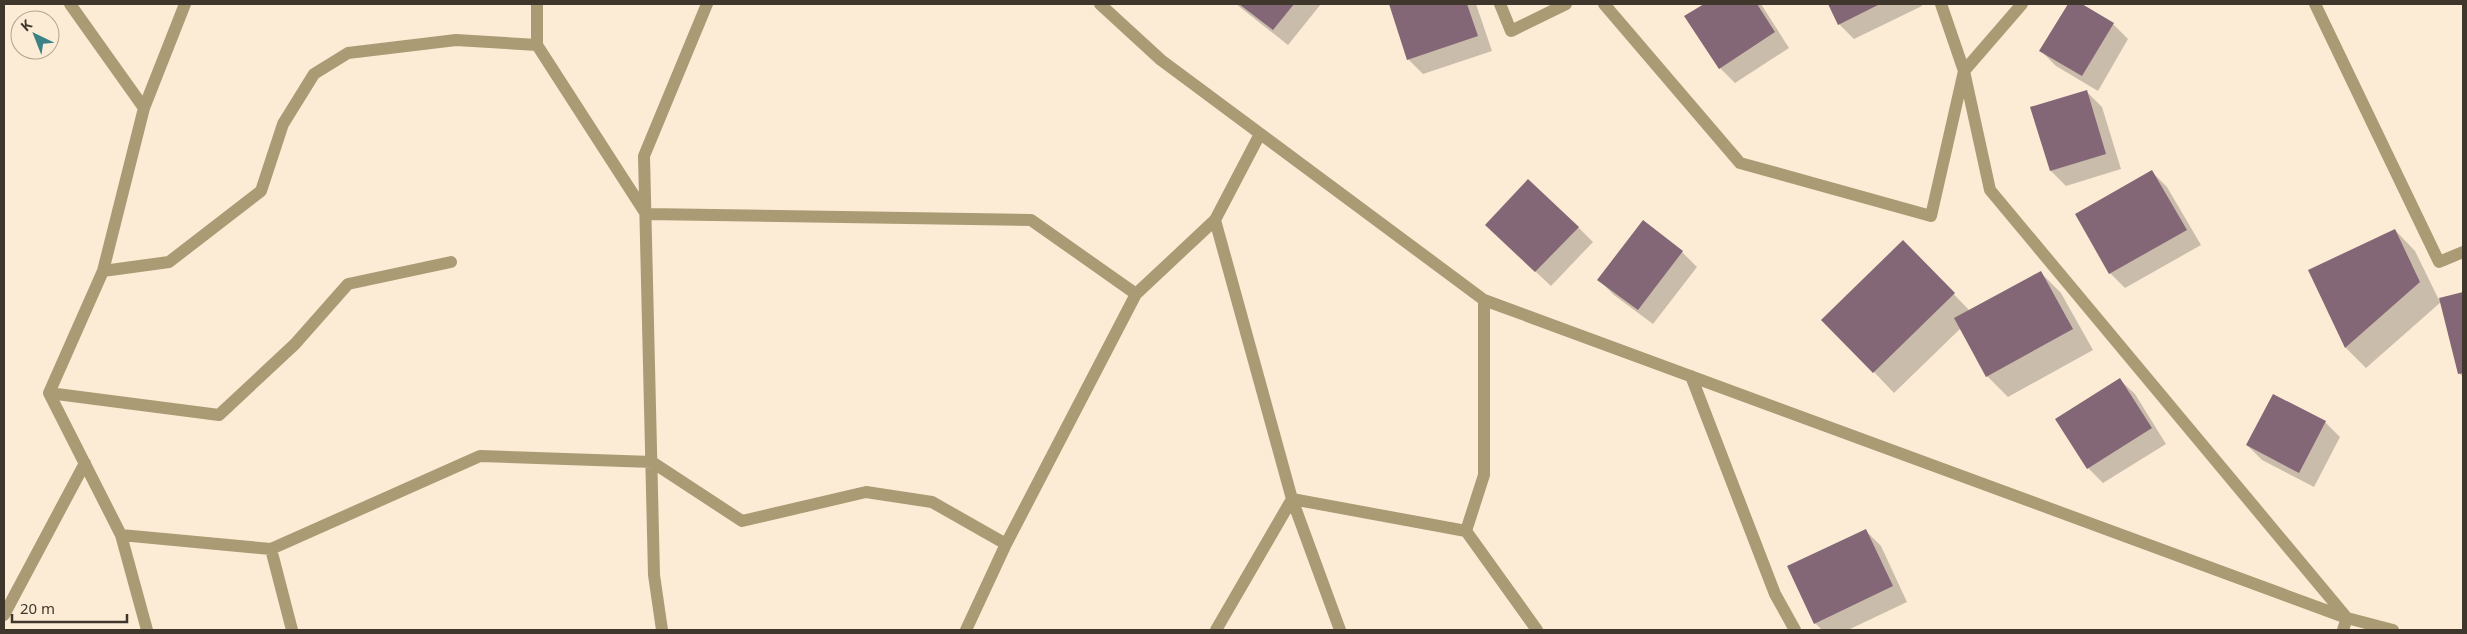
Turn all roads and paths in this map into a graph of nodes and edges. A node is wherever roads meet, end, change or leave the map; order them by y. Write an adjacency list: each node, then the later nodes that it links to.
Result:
1 (70, 4): 14 (street)
2 (184, 4): 14 (street)
3 (537, 4): 12 (street)
4 (707, 4): 16 (street)
5 (1100, 4): 15 (street)
6 (1500, 4): 7 (street)
7 (1566, 4)
8 (1604, 4): 13 (street)
9 (1941, 4): 13 (street)
10 (2022, 4): 13 (street)
11 (2315, 4): 18 (street)
12 (537, 45): 16 (street); 20 (street)
13 (1964, 71): 33 (street)
14 (144, 108): 20 (street)
15 (1260, 134): 17 (street); 22 (street)
16 (646, 214): 21 (street); 25 (street)
17 (1215, 220): 21 (street); 27 (street)
18 (2463, 252)
19 (451, 262): 24 (street)
20 (103, 271): 24 (street)
21 (1136, 294): 30 (street)
22 (1484, 300): 23 (street); 28 (street)
23 (1690, 376): 33 (street); 41 (street)
24 (49, 393): 26 (street)
25 (652, 462): 30 (street); 31 (street); 36 (street)
26 (85, 463): 29 (street); 32 (street)
27 (1292, 500): 28 (street); 38 (street); 39 (street)
28 (1466, 531): 40 (street)
29 (121, 535): 31 (street); 34 (street)
30 (1006, 544): 37 (street)
31 (271, 549): 35 (street)
32 (4, 615)
33 (2345, 624): 42 (street)
34 (147, 630)
35 (292, 630)
36 (662, 630)
37 (966, 630)
38 (1216, 630)
39 (1340, 630)
40 (1537, 630)
41 (1795, 630)
42 (2393, 630)

